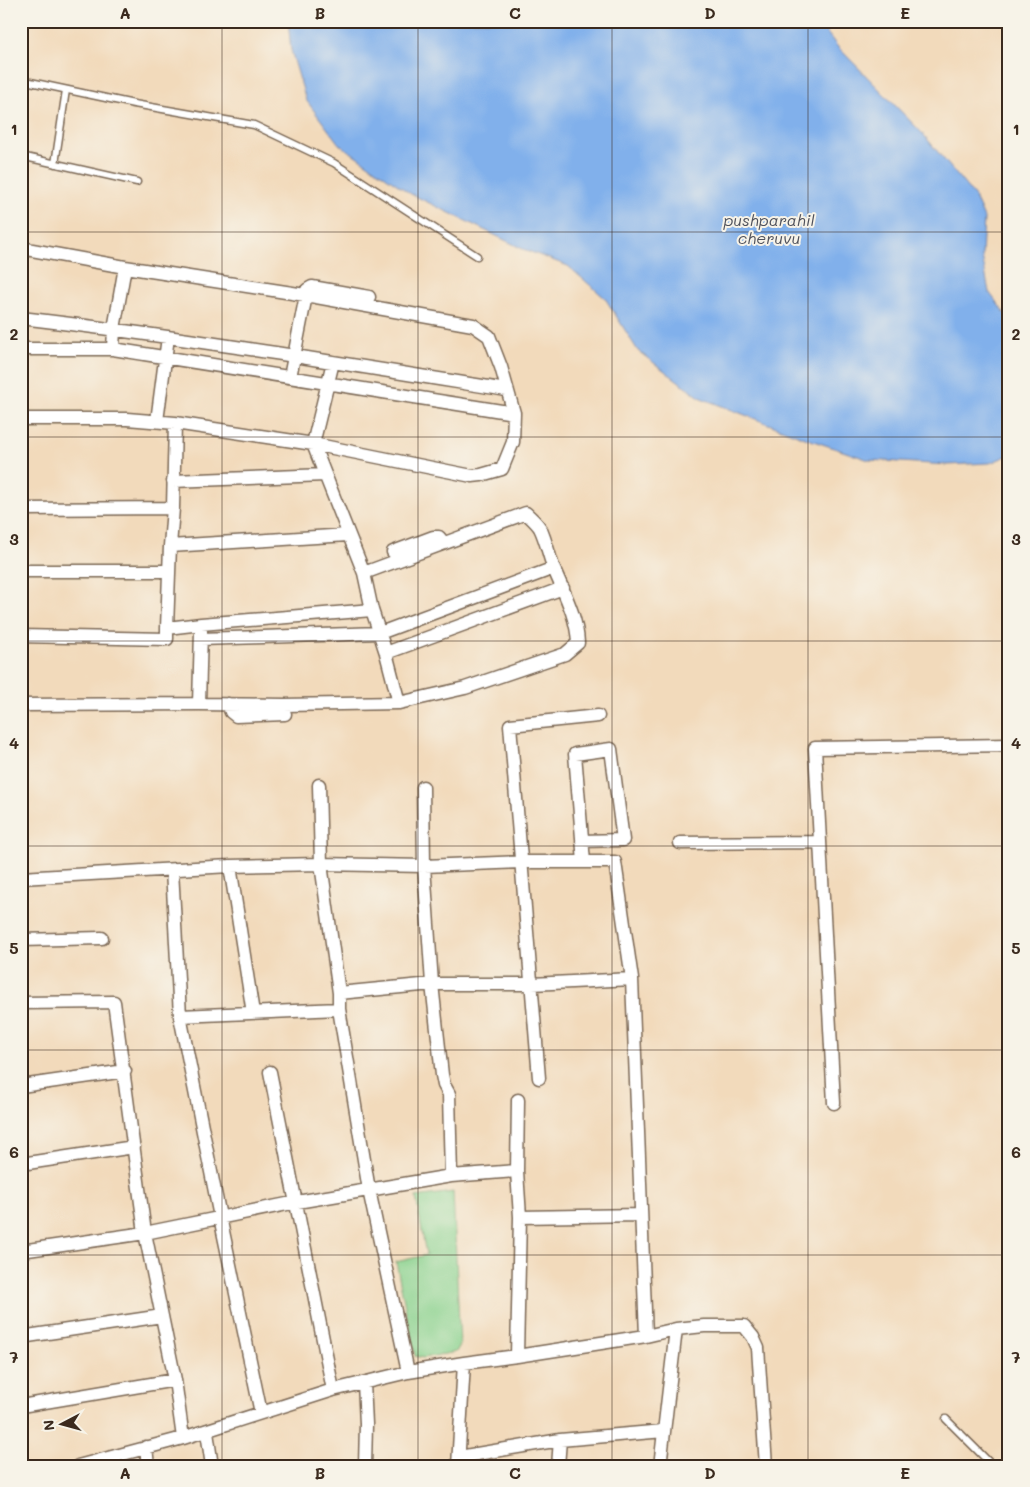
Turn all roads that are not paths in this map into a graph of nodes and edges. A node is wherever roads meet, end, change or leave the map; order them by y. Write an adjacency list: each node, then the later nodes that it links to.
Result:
1 (21, 80): 2 (lane)
2 (66, 90): 4 (lane); 7 (lane)
3 (21, 156): 4 (lane)
4 (55, 164): 5 (lane)
5 (137, 182)
6 (21, 248): 8 (street)
7 (477, 256)
8 (124, 266): 9 (street); 12 (street)
9 (305, 295): 10 (street); 16 (street); 21 (street)
10 (368, 297)
11 (21, 318): 12 (street)
12 (114, 329): 13 (street); 15 (street)
13 (168, 337): 16 (street); 17 (street)
14 (21, 349): 15 (street)
15 (113, 349): 17 (street)
16 (294, 356): 18 (street); 19 (street)
17 (166, 357): 19 (street); 24 (street)
18 (333, 362): 20 (street); 21 (street)
19 (290, 378): 20 (street)
20 (328, 383): 22 (street); 26 (street)
21 (507, 390): 22 (street)
22 (514, 413): 26 (street)
23 (21, 419): 24 (street)
24 (157, 421): 25 (street)
25 (175, 423): 26 (street); 28 (street)
26 (313, 444): 27 (street)
27 (325, 475): 28 (street); 31 (street)
28 (173, 481): 29 (street)
29 (173, 508): 30 (street); 33 (street)
30 (21, 509)
31 (348, 535): 33 (street); 38 (street)
32 (444, 543): 34 (street); 35 (street); 38 (street)
33 (170, 546): 37 (street)
34 (393, 552)
35 (554, 568): 39 (street); 43 (street)
36 (21, 571): 37 (street)
37 (169, 571): 42 (street)
38 (364, 573): 40 (street)
39 (563, 588): 46 (street); 47 (street)
40 (372, 610): 41 (street); 43 (street)
41 (201, 624): 42 (street); 45 (street)
42 (167, 628): 44 (street)
43 (380, 633): 45 (street); 46 (street)
44 (21, 636)
45 (201, 639): 48 (street)
46 (386, 653): 47 (street)
47 (399, 703): 49 (street)
48 (199, 704): 49 (street); 50 (street)
49 (228, 704): 51 (street)
50 (21, 705)
51 (285, 714)
52 (598, 716): 59 (street)
53 (1009, 745): 58 (street)
54 (319, 785): 61 (street)
55 (423, 787): 63 (street)
56 (582, 841): 56 (street); 60 (street)
57 (680, 842): 58 (street)
58 (820, 842): 81 (street)
59 (522, 862): 60 (street); 63 (street); 70 (street)
60 (584, 862): 68 (street)
61 (321, 864): 62 (street); 63 (street); 71 (street)
62 (230, 866): 64 (street); 74 (street)
63 (424, 866): 69 (street)
64 (172, 870): 65 (street); 75 (street)
65 (21, 878)
66 (102, 938): 67 (street)
67 (21, 940)
68 (632, 979): 70 (street); 88 (street)
69 (432, 984): 70 (street); 71 (street); 85 (street)
70 (532, 984): 78 (street)
71 (339, 993): 73 (street)
72 (21, 1003): 76 (street)
73 (339, 1009): 74 (street); 86 (street)
74 (253, 1013): 75 (street)
75 (180, 1016): 89 (street)
76 (124, 1071): 79 (street); 82 (street)
77 (270, 1072): 87 (street)
78 (539, 1078)
79 (21, 1086)
80 (518, 1100): 84 (street)
81 (834, 1103)
82 (134, 1148): 83 (street); 91 (street)
83 (21, 1164)
84 (518, 1171): 85 (street); 90 (street)
85 (451, 1176): 86 (street)
86 (369, 1190): 87 (street); 99 (street)
87 (297, 1202): 89 (street); 102 (street)
88 (641, 1215): 90 (street); 95 (street)
89 (220, 1217): 91 (street); 104 (street)
90 (520, 1217): 97 (street)
91 (145, 1233): 92 (street); 93 (street)
92 (21, 1252)
93 (162, 1316): 96 (street); 100 (street)
94 (676, 1329): 95 (street); 106 (street); 118 (street)
95 (646, 1336): 97 (street)
96 (21, 1337)
97 (517, 1356): 98 (street)
98 (464, 1363): 99 (street); 111 (street)
99 (408, 1372): 101 (street)
100 (175, 1380): 103 (street); 108 (street)
101 (364, 1383): 102 (street); 115 (street)
102 (334, 1390): 104 (street)
103 (21, 1406)
104 (261, 1413): 107 (street)
105 (946, 1419): 119 (lane)
106 (664, 1431): 109 (street); 117 (street)
107 (206, 1432): 108 (street); 114 (street)
108 (183, 1438): 110 (street)
109 (560, 1440): 111 (street); 116 (street)
110 (146, 1447): 112 (street); 113 (street)
111 (458, 1462)
112 (78, 1466)
113 (148, 1466)
114 (212, 1466)
115 (365, 1466)
116 (558, 1466)
117 (660, 1466)
118 (766, 1466)
119 (992, 1466)

